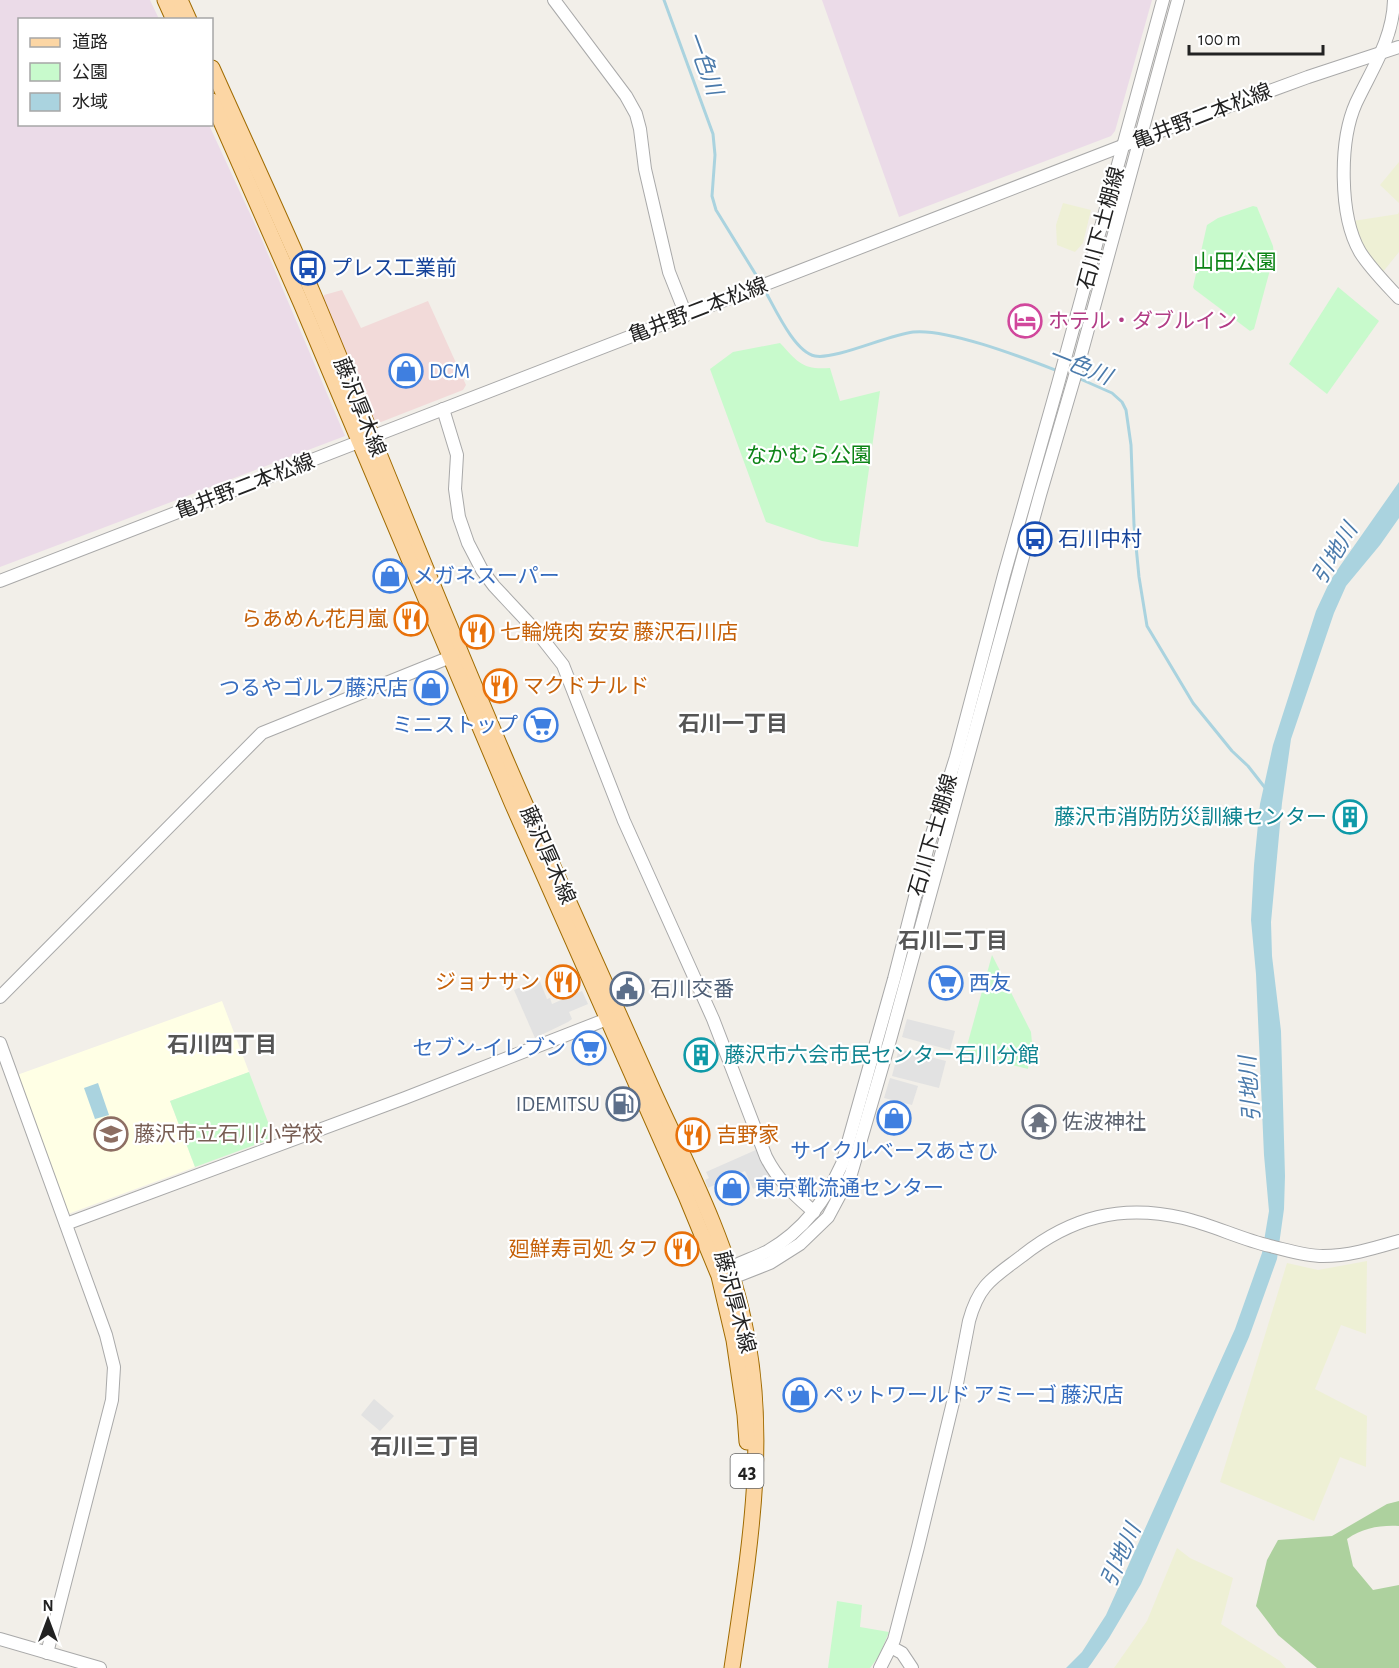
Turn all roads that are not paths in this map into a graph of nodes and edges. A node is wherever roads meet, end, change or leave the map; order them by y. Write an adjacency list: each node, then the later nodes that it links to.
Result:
1 (165, 0): 7 (main road)
2 (180, 0): 8 (main road)
3 (554, 0): 16 (street)
4 (1163, 0): 14 (street, 石川下土棚線)
5 (1178, 0): 13 (street, 石川下土棚線)
6 (1394, 0): 10 (street)
7 (173, 18)
8 (188, 18)
9 (1399, 47): 10 (street, 亀井野二本松線)
10 (1382, 52): 13 (street, 亀井野二本松線); 15 (street)
11 (213, 70): 18 (main road, 藤沢厚木線 / 43)
12 (213, 103): 18 (main road, 藤沢厚木線 / 43)
13 (1139, 140): 14 (street, 亀井野二本松線); 27 (street, 石川下土棚線)
14 (1123, 146): 16 (street, 亀井野二本松線); 24 (street, 石川下土棚線)
15 (1399, 298)
16 (686, 315): 17 (street, 亀井野二本松線)
17 (443, 409): 18 (street, 亀井野二本松線); 24 (street)
18 (366, 439): 19 (street, 亀井野二本松線); 20 (main road, 藤沢厚木線 / 43)
19 (0, 580)
20 (456, 655): 21 (street); 22 (main road, 藤沢厚木線 / 43)
21 (0, 998)
22 (612, 1017): 25 (street); 27 (main road, 藤沢厚木線 / 43)
23 (0, 1043): 25 (street)
24 (814, 1212): 27 (street, 石川下土棚線)
25 (66, 1224): 30 (street)
26 (1399, 1241): 29 (street)
27 (727, 1274): 32 (main road, 藤沢厚木線 / 43); 33 (main road, 藤沢厚木線 / 43)
28 (0, 1640): 30 (street)
29 (891, 1647): 34 (street); 35 (street)
30 (47, 1653): 31 (street)
31 (100, 1668)
32 (722, 1668)
33 (732, 1668)
34 (880, 1668)
35 (912, 1668)

